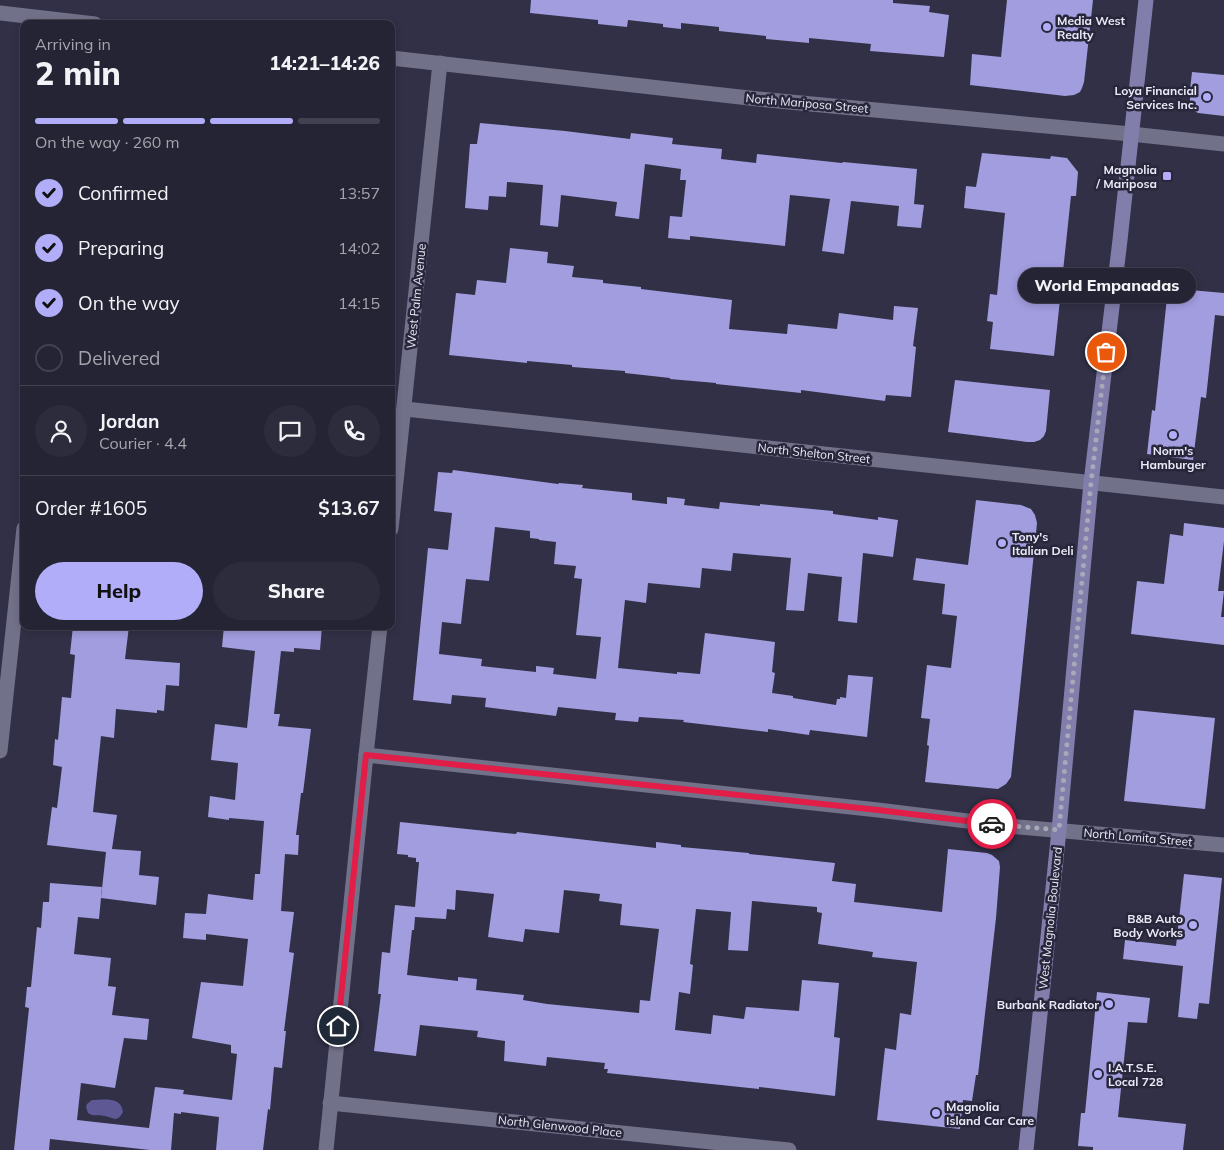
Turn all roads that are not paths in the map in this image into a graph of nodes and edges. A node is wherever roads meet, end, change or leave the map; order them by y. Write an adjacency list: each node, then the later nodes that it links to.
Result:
1 (1146, 0): 6 (main road, West Magnolia Boulevard)
2 (0, 13): 3 (street)
3 (60, 20)
4 (395, 58): 5 (street, North Mariposa Street)
5 (440, 63): 6 (street, North Mariposa Street); 8 (street, West Palm Avenue)
6 (1131, 134): 7 (street, North Mariposa Street); 9 (main road, West Magnolia Boulevard)
7 (1224, 144)
8 (405, 409): 9 (street, North Shelton Street); 10 (street, West Palm Avenue)
9 (1091, 483): 11 (street, North Shelton Street); 16 (main road, West Magnolia Boulevard)
10 (395, 495)
11 (1224, 497)
12 (20, 565): 14 (street)
13 (380, 630): 15 (street)
14 (0, 751)
15 (366, 755): 16 (street, North Lomita Street); 18 (street)
16 (1059, 830): 17 (street, North Lomita Street); 21 (main road, West Magnolia Boulevard)
17 (1224, 846)
18 (330, 1103): 19 (street); 20 (street, North Glenwood Place)
19 (326, 1150)
20 (789, 1150)
21 (1026, 1150)

